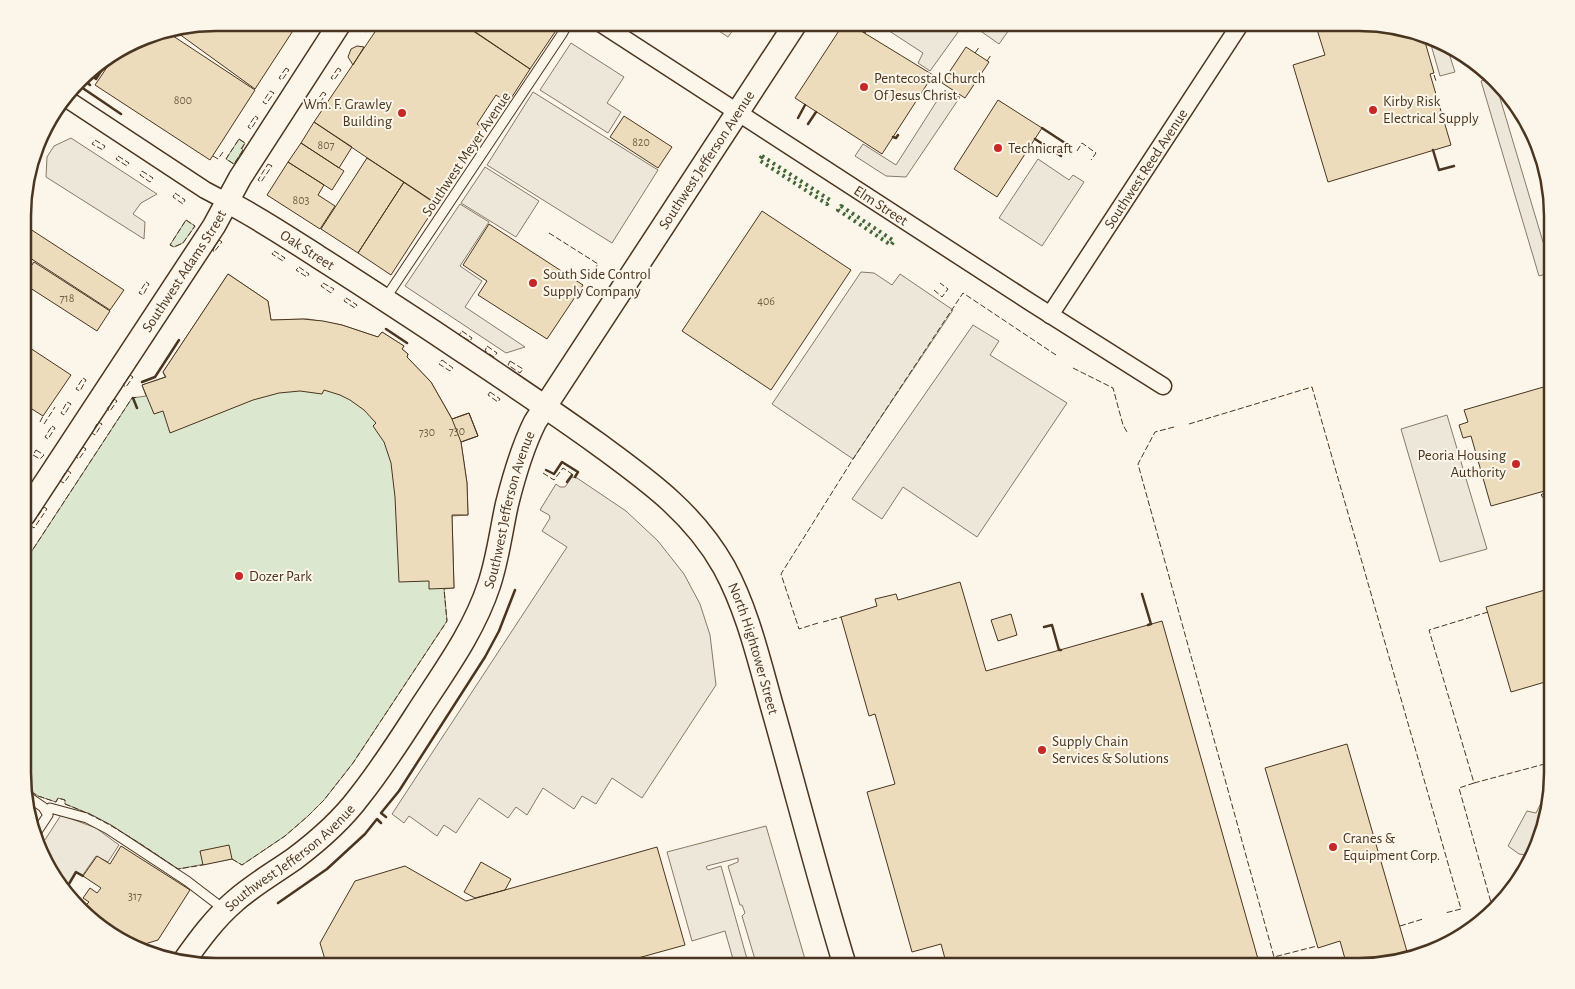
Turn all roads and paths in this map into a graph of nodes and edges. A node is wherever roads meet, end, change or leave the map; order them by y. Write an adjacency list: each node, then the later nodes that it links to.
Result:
1 (334, 31): 8 (main road, Southwest Adams Street)
2 (562, 31): 9 (lane, Southwest Meyer Avenue)
3 (614, 31): 7 (street, Elm Street)
4 (790, 31): 7 (main road, Southwest Jefferson Avenue)
5 (1235, 31): 10 (street, Southwest Reed Avenue)
6 (71, 102): 8 (street, Oak Street)
7 (739, 112): 10 (street, Elm Street); 12 (main road, Southwest Jefferson Avenue)
8 (226, 202): 9 (main road, Oak Street); 13 (main road, Southwest Adams Street)
9 (385, 300): 12 (main road, Oak Street)
10 (1050, 315): 11 (street, Elm Street)
11 (1163, 386)
12 (545, 406): 17 (main road, Southwest Jefferson Avenue); 19 (main road, North Hightower Street)
13 (31, 498)
14 (34, 801): 15 (lane)
15 (46, 811): 16 (lane); 17 (lane)
16 (40, 827)
17 (225, 910): 18 (main road, Southwest Jefferson Avenue)
18 (188, 955)
19 (842, 958)

